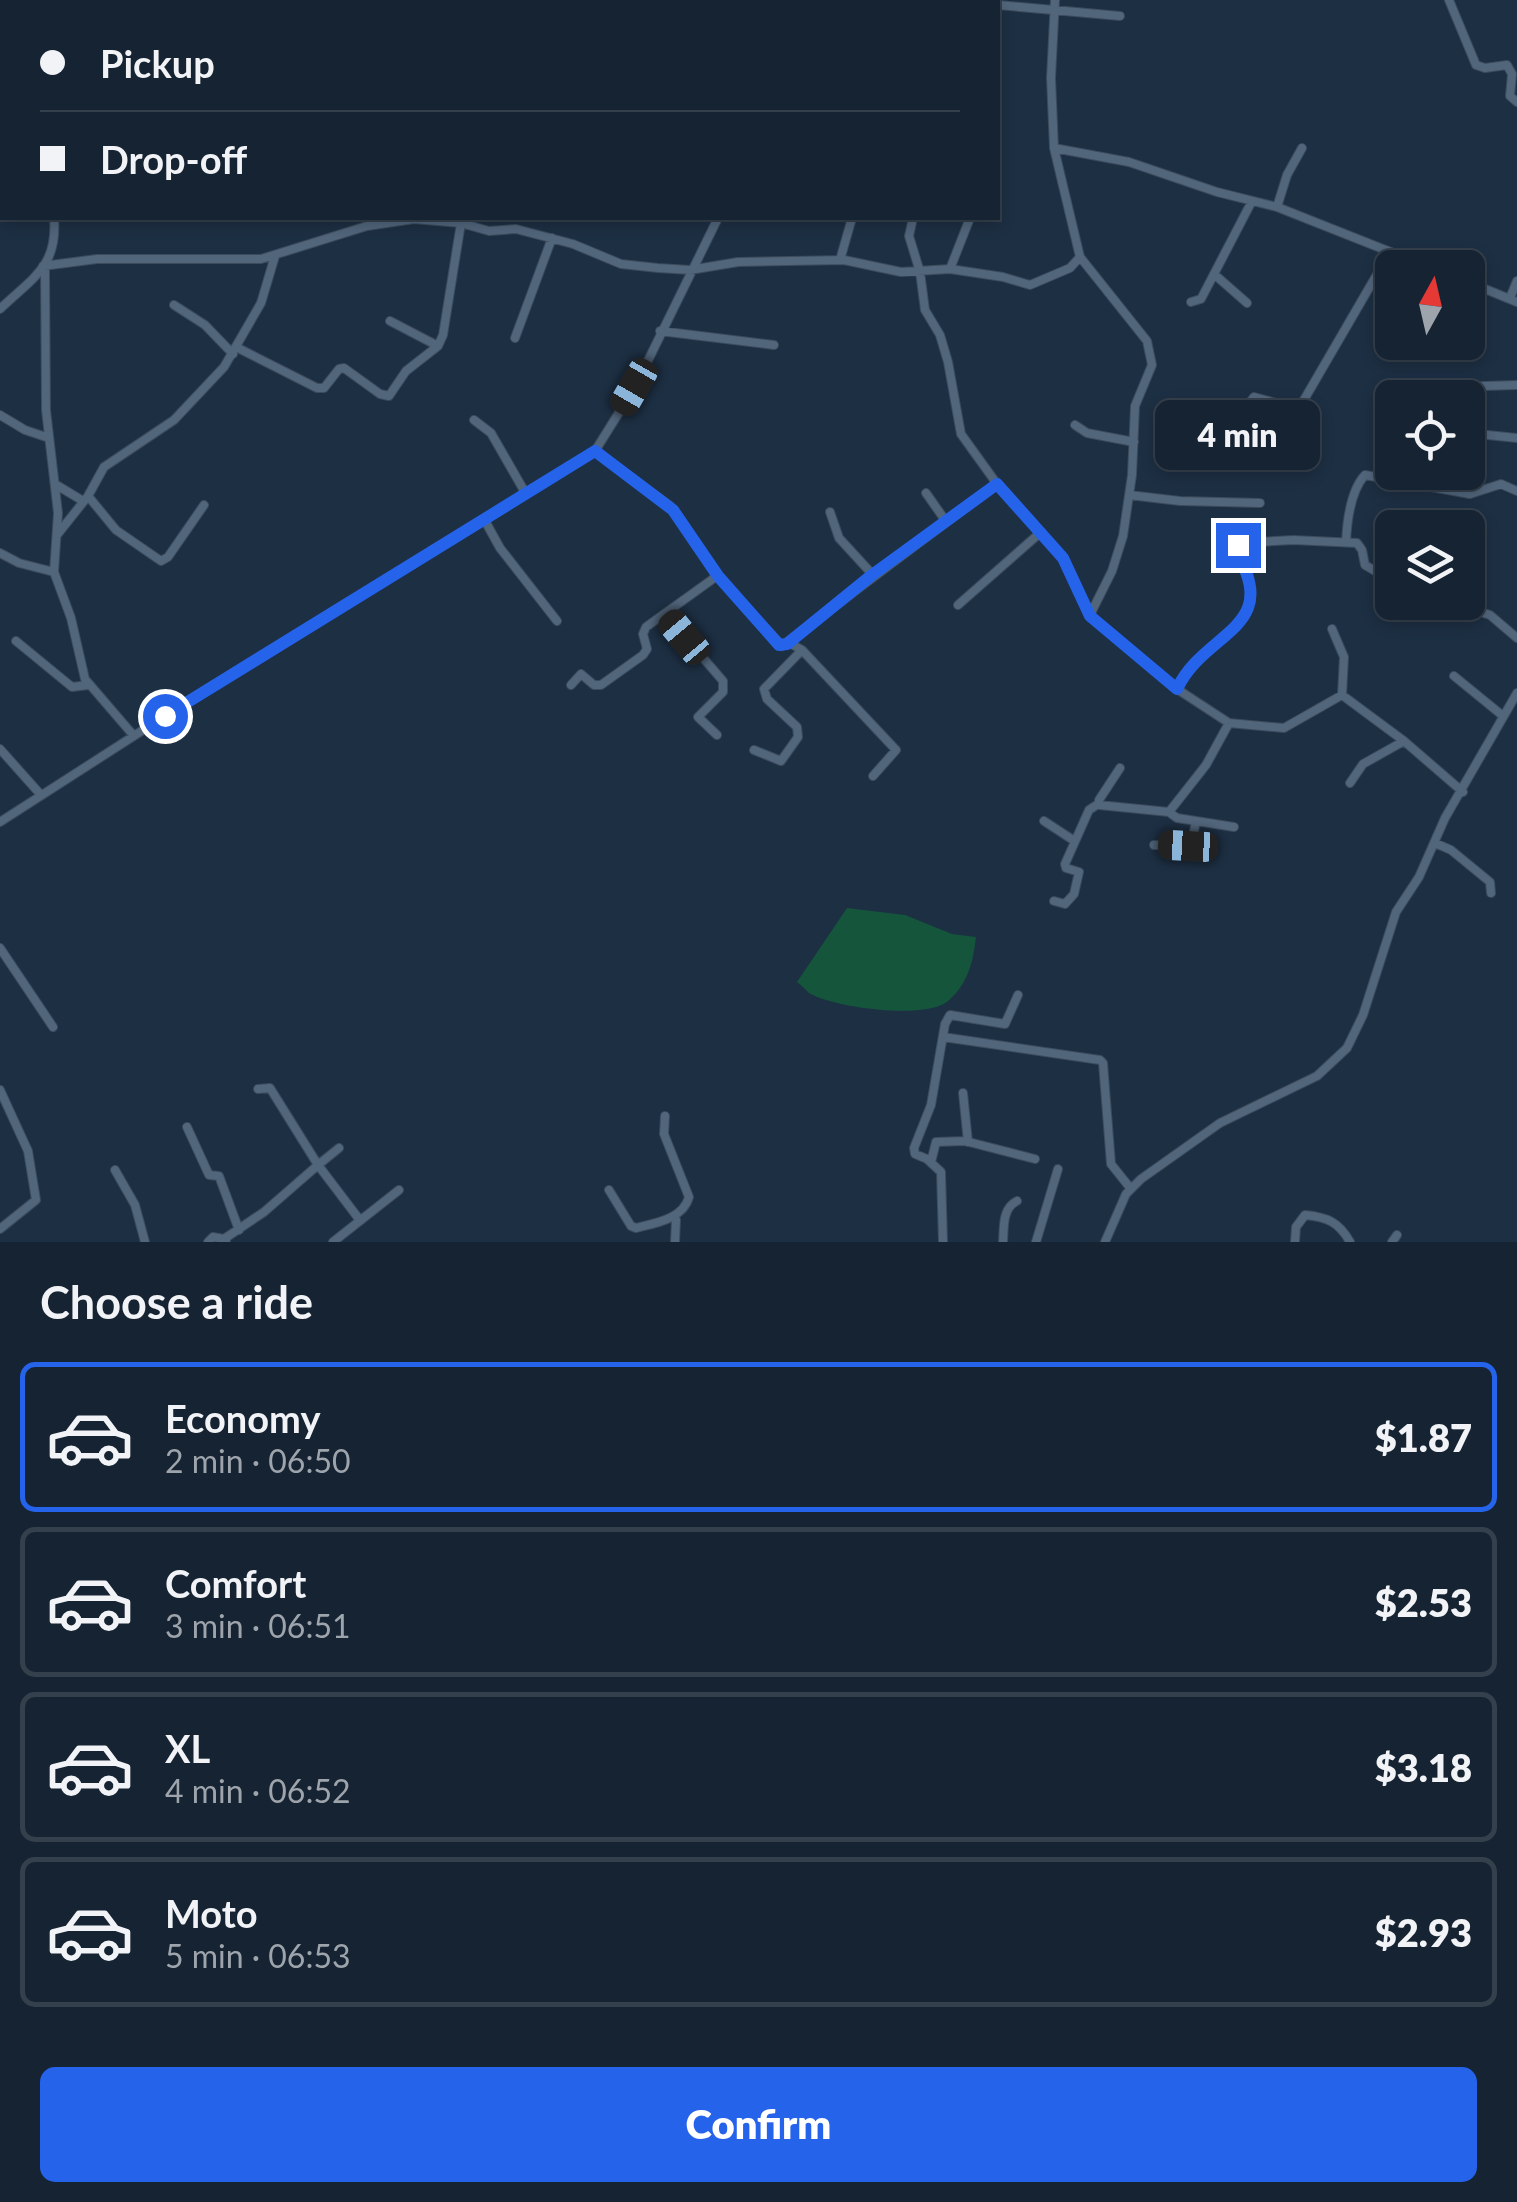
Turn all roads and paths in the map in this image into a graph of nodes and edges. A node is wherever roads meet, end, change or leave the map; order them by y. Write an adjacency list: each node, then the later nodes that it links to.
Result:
1 (1055, 0): 4 (street)
2 (1449, 0): 6 (street)
3 (1000, 5): 4 (street)
4 (1054, 11): 5 (street); 7 (street)
5 (1120, 16)
6 (1517, 102)
7 (1054, 148): 9 (street); 24 (street)
8 (1302, 148): 10 (street)
9 (1252, 202): 10 (street); 30 (street)
10 (1277, 207): 22 (street)
11 (54, 220): 26 (street)
12 (404, 220): 23 (street)
13 (430, 220): 19 (street)
14 (491, 220): 20 (street)
15 (717, 220): 28 (street)
16 (851, 220): 25 (street)
17 (913, 220): 29 (street)
18 (969, 220): 27 (street)
19 (461, 222): 20 (street); 43 (street)
20 (489, 231): 21 (street)
21 (552, 238): 28 (street); 41 (street)
22 (1385, 250)
23 (275, 256): 26 (street); 44 (street)
24 (1080, 257): 27 (street); 54 (street)
25 (840, 260): 28 (street); 29 (street)
26 (44, 268): 38 (street); 52 (street)
27 (950, 269): 29 (street)
28 (690, 270): 40 (street)
29 (920, 272): 57 (street)
30 (1214, 274): 35 (street); 36 (street)
31 (1375, 278): 50 (street)
32 (1517, 282): 34 (street)
33 (1485, 289): 34 (street)
34 (1514, 300)
35 (1192, 302)
36 (1247, 302)
37 (174, 305): 44 (street)
38 (0, 308)
39 (390, 322): 43 (street)
40 (660, 331): 42 (street); 55 (street)
41 (514, 338)
42 (774, 345)
43 (438, 346): 44 (street)
44 (234, 350): 62 (street)
45 (1517, 385): 46 (street)
46 (1485, 386)
47 (0, 415): 52 (street)
48 (474, 420): 59 (street)
49 (1076, 425): 54 (street)
50 (1236, 431)
51 (1485, 435): 53 (street)
52 (49, 438): 56 (street)
53 (1517, 438)
54 (1134, 442): 61 (street)
55 (595, 451): 59 (street); 75 (street)
56 (55, 484): 62 (street); 69 (street)
57 (997, 484): 67 (street); 68 (street)
58 (1517, 491): 70 (street)
59 (526, 494): 66 (street)
60 (926, 494): 67 (street)
61 (1128, 494): 63 (street); 79 (street)
62 (85, 498): 64 (street); 69 (street)
63 (1260, 503)
64 (204, 506)
65 (830, 512): 74 (street)
66 (484, 519): 80 (street); 95 (street)
67 (946, 520): 74 (street)
68 (1040, 532): 76 (street); 79 (street)
69 (57, 535): 73 (street)
70 (1346, 542): 72 (street); 89 (street)
71 (0, 553): 73 (street)
72 (1375, 571)
73 (54, 572): 87 (street)
74 (872, 575): 84 (street)
75 (718, 576): 77 (street); 84 (street)
76 (958, 605)
77 (666, 614): 88 (street); 94 (street)
78 (1485, 614): 82 (street)
79 (1090, 616): 89 (street)
80 (557, 621)
81 (1332, 628): 91 (street)
82 (1517, 638)
83 (16, 641): 87 (street)
84 (788, 642): 85 (street)
85 (802, 650): 98 (street); 100 (street)
86 (1454, 676): 92 (street)
87 (88, 685): 95 (street)
88 (571, 685)
89 (1177, 689): 93 (street)
90 (1517, 693): 92 (street)
91 (1342, 696): 93 (street); 96 (street)
92 (1503, 716): 102 (street)
93 (1229, 723): 105 (street)
94 (717, 734)
95 (134, 736): 103 (street)
96 (1404, 741): 101 (street); 102 (street)
97 (0, 749): 103 (street)
98 (754, 750)
99 (1120, 768): 104 (street)
100 (873, 776)
101 (1350, 783)
102 (1463, 792): 111 (street)
103 (41, 795): 108 (street)
104 (1098, 804): 105 (street); 110 (street)
105 (1169, 812): 107 (street)
106 (1044, 820): 110 (street)
107 (1196, 821): 109 (street); 112 (street)
108 (0, 822)
109 (1234, 827)
110 (1073, 840): 114 (street)
111 (1435, 842): 113 (street); 131 (street)
112 (1154, 844)
113 (1491, 893)
114 (1054, 901)
115 (0, 948): 117 (street)
116 (1018, 995): 118 (street)
117 (53, 1027)
118 (943, 1037): 127 (street); 131 (street)
119 (0, 1090): 137 (street)
120 (258, 1090): 128 (street)
121 (963, 1093): 124 (street)
122 (665, 1116): 135 (street)
123 (187, 1127): 138 (street)
124 (968, 1142): 126 (street); 127 (street)
125 (339, 1148): 128 (street)
126 (1035, 1159)
127 (931, 1162): 144 (street)
128 (318, 1166): 136 (street); 138 (street)
129 (1058, 1169): 146 (street)
130 (114, 1170): 140 (street)
131 (1131, 1189): 147 (street)
132 (399, 1190): 136 (street)
133 (609, 1190): 135 (street)
134 (1017, 1201): 145 (street)
135 (674, 1217): 143 (street)
136 (359, 1219): 142 (street)
137 (0, 1229)
138 (239, 1230): 139 (street)
139 (225, 1241): 141 (street)
140 (146, 1242)
141 (208, 1242)
142 (333, 1242)
143 (675, 1242)
144 (943, 1242)
145 (1003, 1242)
146 (1036, 1242)
147 (1104, 1242)
148 (1295, 1242): 149 (street)
149 (1350, 1242)

